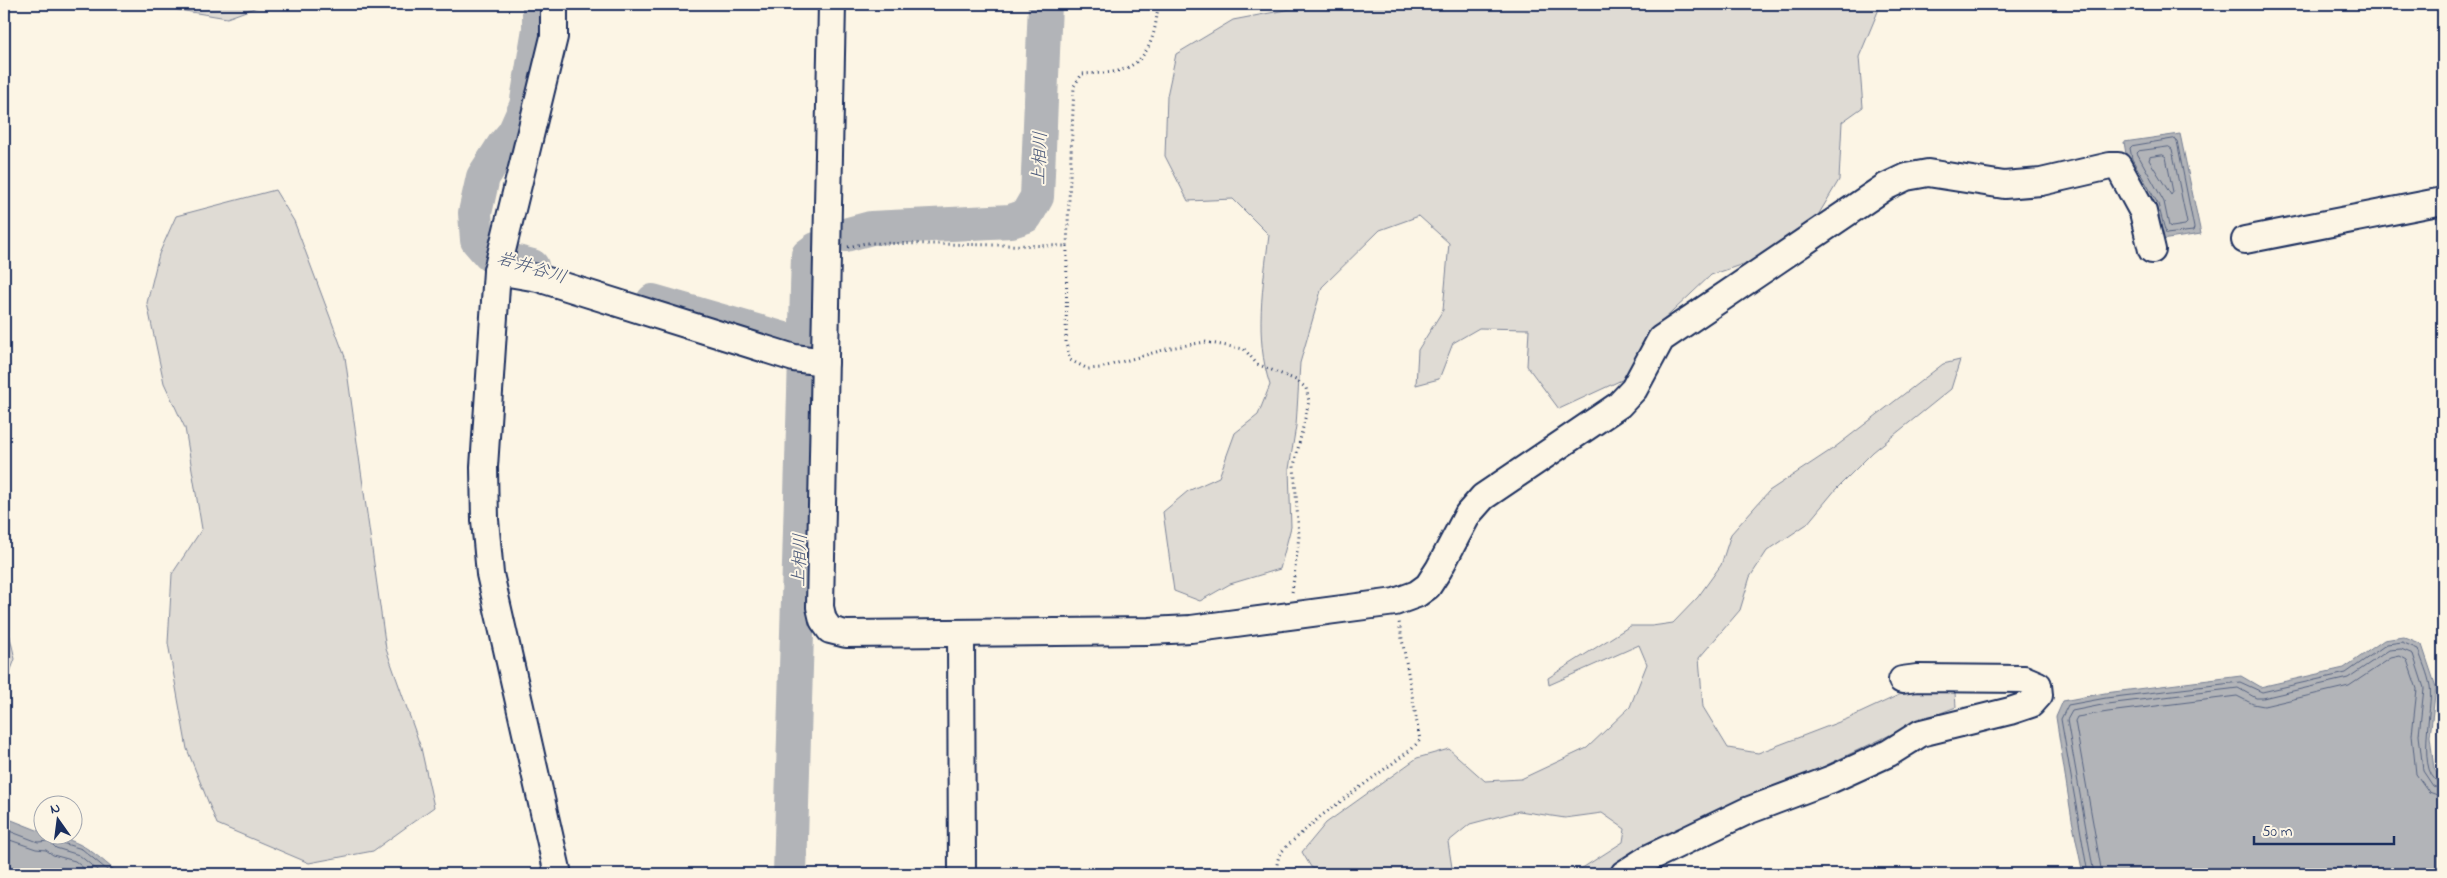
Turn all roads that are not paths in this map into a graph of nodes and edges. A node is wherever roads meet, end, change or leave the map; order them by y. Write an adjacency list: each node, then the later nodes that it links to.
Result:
1 (554, 4): 6 (street)
2 (832, 4): 7 (street)
3 (2443, 201): 4 (street)
4 (2245, 240)
5 (2152, 250): 8 (street)
6 (499, 263): 7 (street); 10 (street)
7 (811, 360): 8 (street)
8 (961, 633): 11 (street)
9 (1902, 680): 12 (street)
10 (558, 874)
11 (962, 874)
12 (1624, 874)

